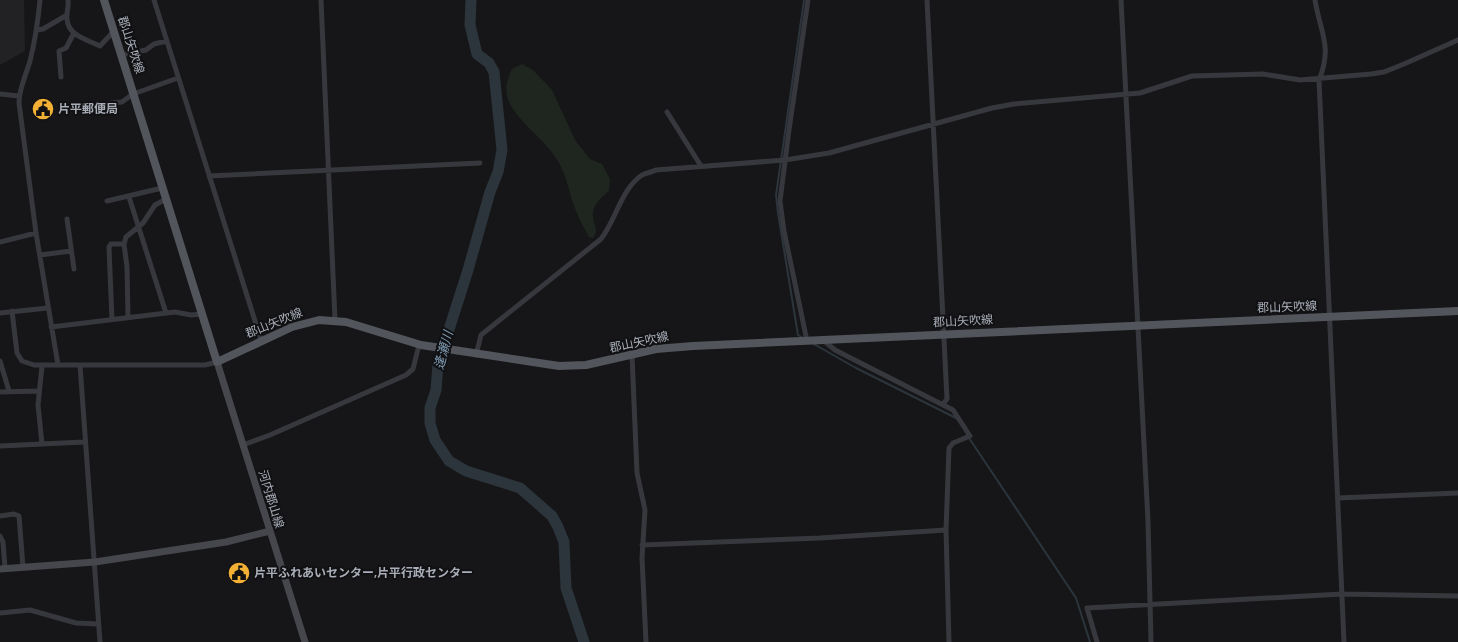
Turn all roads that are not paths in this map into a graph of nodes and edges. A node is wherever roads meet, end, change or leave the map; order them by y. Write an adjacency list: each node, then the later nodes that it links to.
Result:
1 (40, 0): 11 (street)
2 (68, 0): 10 (street)
3 (104, 0): 12 (main road, 郡山矢吹線)
4 (154, 0): 15 (street)
5 (321, 0): 30 (street)
6 (808, 0): 27 (street)
7 (927, 0): 26 (street)
8 (1121, 0): 22 (street)
9 (1315, 0): 19 (street)
10 (67, 15): 11 (street); 13 (street)
11 (37, 30): 23 (street)
12 (114, 31): 13 (street); 16 (main road, 郡山矢吹線)
13 (74, 33): 17 (street)
14 (1458, 40): 19 (street)
15 (166, 41): 16 (street); 18 (street)
16 (121, 54): 21 (main road, 郡山矢吹線)
17 (61, 77)
18 (178, 78): 21 (street); 31 (street)
19 (1319, 80): 22 (street); 50 (street)
20 (0, 94): 23 (street)
21 (133, 94): 24 (street); 32 (main road, 郡山矢吹線)
22 (1125, 94): 26 (street); 54 (street)
23 (19, 96): 38 (street)
24 (67, 108)
25 (666, 112): 29 (street)
26 (933, 125): 27 (street); 56 (street)
27 (785, 160): 29 (street); 59 (street)
28 (480, 163): 30 (street)
29 (701, 166): 61 (street)
30 (329, 170): 31 (street); 53 (street)
31 (209, 176): 57 (street)
32 (162, 188): 33 (street); 34 (main road, 郡山矢吹線)
33 (129, 197): 35 (street); 37 (street)
34 (166, 199): 37 (street); 49 (main road, 郡山矢吹線)
35 (107, 201)
36 (67, 219): 41 (street)
37 (139, 227): 40 (street); 48 (street)
38 (36, 233): 39 (street); 42 (street)
39 (0, 242)
40 (124, 244): 51 (street); 52 (street)
41 (71, 250): 42 (street); 43 (street)
42 (40, 255): 44 (street)
43 (74, 269)
44 (48, 308): 45 (street); 55 (street)
45 (12, 311): 47 (street); 67 (street)
46 (1458, 312): 50 (main road, 郡山矢吹線)
47 (0, 313)
48 (166, 313): 49 (street); 51 (street)
49 (203, 314): 64 (main road, 郡山矢吹線)
50 (1330, 317): 54 (main road, 郡山矢吹線); 77 (street)
51 (128, 318): 52 (street)
52 (112, 320): 55 (street)
53 (335, 320): 57 (main road, 郡山矢吹線); 60 (main road, 郡山矢吹線)
54 (1138, 325): 56 (main road, 郡山矢吹線); 88 (street)
55 (51, 327): 65 (street)
56 (944, 334): 58 (main road, 郡山矢吹線); 71 (street)
57 (261, 340): 64 (main road, 郡山矢吹線)
58 (823, 340): 59 (main road, 郡山矢吹線); 71 (street)
59 (807, 341): 62 (main road, 郡山矢吹線)
60 (420, 345): 61 (main road, 郡山矢吹線); 74 (street)
61 (476, 355): 62 (main road, 郡山矢吹線)
62 (632, 355): 82 (street)
63 (0, 361): 68 (street)
64 (217, 362): 66 (street); 74 (main road, 河内郡山線)
65 (58, 365): 66 (street); 67 (street)
66 (80, 365): 72 (street)
67 (42, 366): 69 (street)
68 (9, 391): 69 (street); 70 (street)
69 (40, 391): 73 (street)
70 (0, 392)
71 (943, 404): 79 (street)
72 (84, 442): 73 (street); 83 (street)
73 (42, 444): 75 (street)
74 (243, 445): 80 (main road, 河内郡山線)
75 (0, 446)
76 (1458, 493): 77 (street)
77 (1338, 498): 86 (street)
78 (0, 516): 84 (street)
79 (946, 530): 82 (street); 94 (street)
80 (270, 531): 83 (main road); 92 (main road, 河内郡山線)
81 (0, 536): 85 (street)
82 (642, 545): 93 (street)
83 (95, 562): 84 (main road); 90 (street)
84 (23, 567): 85 (main road)
85 (2, 568)
86 (1342, 594): 87 (street); 88 (street); 97 (street)
87 (1458, 596)
88 (1150, 605): 95 (street); 96 (street)
89 (0, 614): 90 (street)
90 (98, 624): 91 (street)
91 (100, 642)
92 (305, 642)
93 (646, 642)
94 (949, 642)
95 (1096, 642)
96 (1151, 642)
97 (1344, 642)

